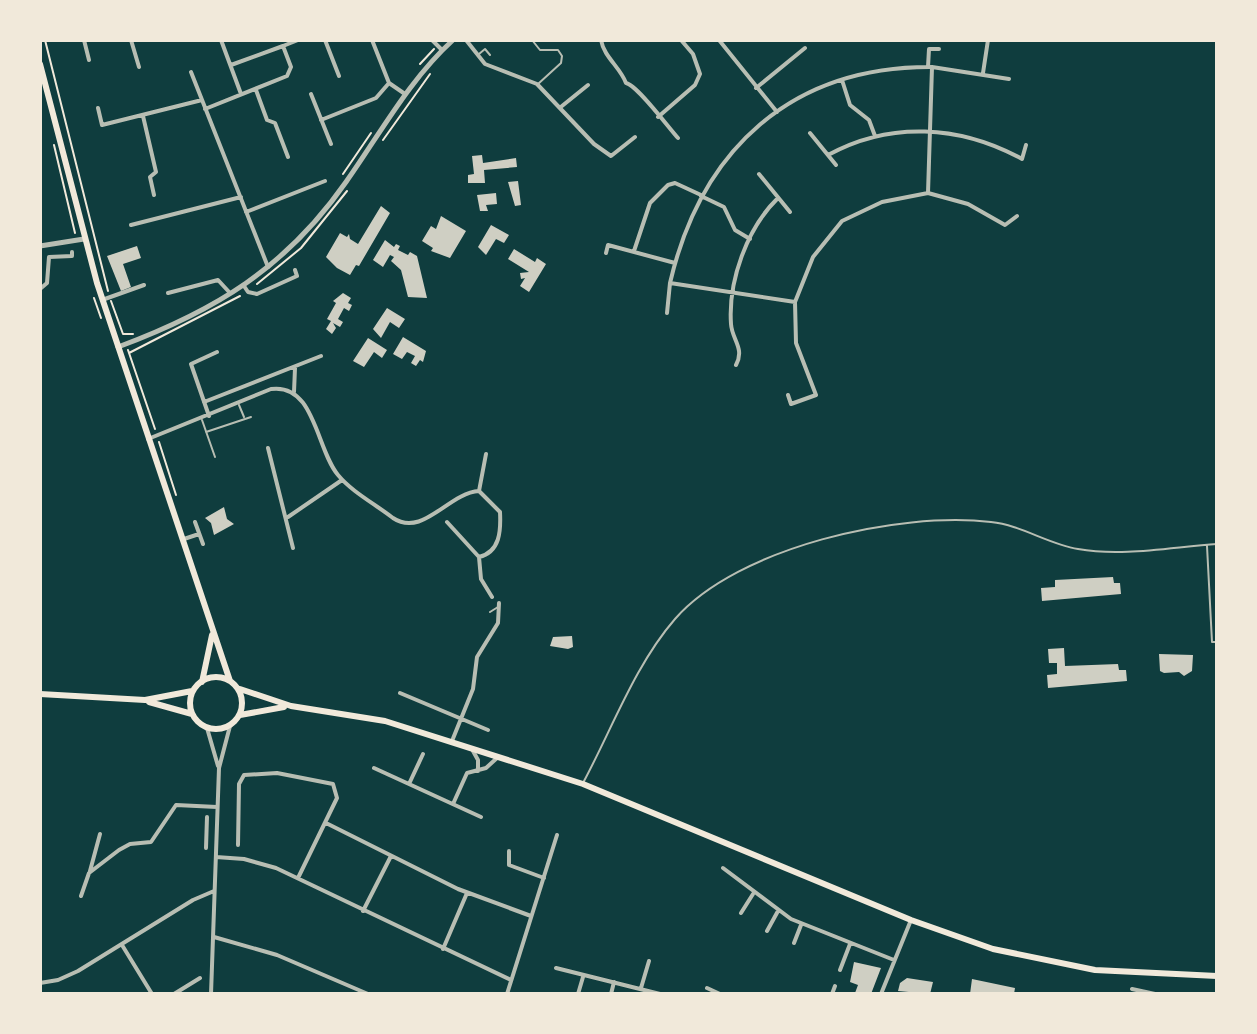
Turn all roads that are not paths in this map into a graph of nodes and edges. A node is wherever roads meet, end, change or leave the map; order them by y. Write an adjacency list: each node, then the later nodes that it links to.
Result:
1 (84, 40): 21 (street)
2 (131, 40): 24 (street)
3 (221, 40): 23 (street)
4 (298, 40): 15 (street)
5 (325, 40): 28 (street)
6 (372, 40): 31 (street)
7 (432, 40): 18 (street)
8 (453, 40): 18 (street)
9 (466, 40): 19 (street)
10 (532, 40): 32 (lane)
11 (600, 40): 46 (street)
12 (681, 40): 46 (street)
13 (719, 40): 35 (street)
14 (988, 40): 27 (street)
15 (283, 46): 23 (street); 36 (street)
16 (805, 48): 35 (street)
17 (939, 49): 25 (street)
18 (442, 50): 39 (street)
19 (478, 55): 20 (lane); 32 (street)
20 (490, 55)
21 (89, 60)
22 (40, 64): 34 (main road)
23 (231, 65): 37 (street)
24 (139, 67)
25 (930, 67): 27 (street); 30 (street); 48 (street)
26 (191, 72): 40 (street)
27 (983, 74): 29 (street)
28 (339, 76)
29 (1009, 79)
30 (842, 80): 44 (street); 50 (street)
31 (389, 83): 39 (street); 47 (street)
32 (537, 84): 41 (street)
33 (588, 85): 41 (street)
34 (43, 86): 70 (main road)
35 (756, 88): 44 (street)
36 (255, 89): 37 (street); 56 (street)
37 (242, 94): 43 (street)
38 (311, 94): 47 (street)
39 (406, 94): 77 (street)
40 (202, 100): 43 (street); 45 (street)
41 (561, 107): 51 (street)
42 (98, 108): 45 (street)
43 (205, 109): 64 (street)
44 (777, 112): 63 (street)
45 (143, 116): 62 (street)
46 (658, 117): 52 (street)
47 (321, 120): 53 (street)
48 (929, 129): 50 (street); 54 (street); 61 (street)
49 (810, 133): 55 (street)
50 (875, 136): 55 (street)
51 (635, 137)
52 (678, 138)
53 (331, 144)
54 (1026, 145)
55 (828, 155): 57 (street)
56 (288, 157)
57 (836, 165)
58 (759, 174): 65 (street)
59 (324, 182): 60 (lane); 66 (street)
60 (324, 190)
61 (928, 193): 68 (street); 87 (street)
62 (154, 195)
63 (701, 196): 71 (street); 73 (street); 76 (street)
64 (241, 197): 66 (street); 69 (street)
65 (778, 198): 67 (street); 71 (street)
66 (246, 212): 77 (street)
67 (790, 212)
68 (1017, 216)
69 (131, 225)
70 (84, 239): 72 (street); 86 (main road)
71 (750, 239): 83 (street)
72 (40, 246)
73 (634, 251): 75 (street); 76 (street)
74 (72, 252): 82 (street)
75 (606, 253)
76 (675, 263): 79 (street)
77 (269, 268): 81 (street)
78 (295, 270): 81 (street)
79 (670, 283): 83 (street); 88 (street)
80 (144, 285): 86 (street)
81 (244, 286): 85 (street)
82 (40, 289)
83 (733, 292): 87 (street); 92 (street)
84 (168, 293): 85 (street)
85 (231, 294): 89 (street)
86 (106, 300): 89 (main road)
87 (795, 302): 96 (street)
88 (667, 313)
89 (118, 347): 104 (main road)
90 (217, 352): 97 (street)
91 (321, 356): 93 (street)
92 (736, 365)
93 (295, 368): 94 (street); 95 (street)
94 (294, 392): 98 (street); 108 (street)
95 (232, 393): 97 (street); 98 (street)
96 (788, 395)
97 (204, 402): 99 (street)
98 (237, 404): 99 (street); 102 (lane)
99 (209, 416): 101 (street)
100 (251, 417): 102 (lane)
101 (202, 419): 103 (lane); 104 (street)
102 (244, 419): 103 (lane)
103 (206, 432): 107 (lane)
104 (148, 439): 114 (main road)
105 (268, 448): 110 (street)
106 (486, 454): 109 (street)
107 (215, 457)
108 (342, 480): 109 (street); 110 (street)
109 (479, 491): 119 (street)
110 (288, 517): 118 (street)
111 (195, 522): 113 (street)
112 (447, 522): 119 (street)
113 (199, 534): 114 (street); 115 (street)
114 (184, 539): 123 (main road)
115 (203, 544)
116 (1217, 544): 117 (lane)
117 (1207, 545): 124 (lane); 147 (lane)
118 (293, 548)
119 (479, 557): 120 (street)
120 (492, 597)
121 (499, 604): 122 (lane); 136 (street)
122 (490, 612)
123 (212, 635): 125 (main road); 126 (main road)
124 (1217, 642)
125 (230, 681): 126 (main road); 127 (main road)
126 (202, 682): 128 (main road)
127 (240, 689): 133 (main road); 135 (main road)
128 (192, 691): 131 (main road); 134 (main road)
129 (40, 694): 131 (main road)
130 (401, 694): 132 (lane); 136 (street)
131 (145, 700): 134 (main road)
132 (399, 703)
133 (291, 706): 135 (main road); 140 (main road)
134 (192, 714): 138 (main road)
135 (240, 715): 137 (main road)
136 (460, 719): 139 (street); 140 (street)
137 (230, 726): 138 (main road); 144 (street)
138 (207, 728): 144 (street)
139 (488, 730)
140 (452, 741): 141 (main road)
141 (463, 745): 143 (main road); 146 (street)
142 (423, 754): 148 (street)
143 (498, 756): 146 (street); 147 (main road)
144 (219, 768): 150 (street)
145 (374, 768): 148 (street)
146 (478, 771): 149 (street)
147 (583, 784): 177 (main road)
148 (409, 785): 149 (street)
149 (453, 804): 152 (street)
150 (217, 807): 157 (street); 164 (street)
151 (207, 817): 156 (street)
152 (481, 817)
153 (326, 823): 158 (street); 161 (street); 165 (street)
154 (100, 834): 164 (street)
155 (557, 835): 166 (street)
156 (207, 838): 157 (street); 159 (street)
157 (217, 838): 162 (street)
158 (238, 845)
159 (206, 848)
160 (509, 851): 166 (street)
161 (391, 856): 168 (street); 173 (street)
162 (216, 857): 165 (street); 167 (street)
163 (723, 868): 169 (street)
164 (89, 873): 170 (street)
165 (298, 878): 173 (street)
166 (544, 878): 176 (street)
167 (214, 891): 171 (street); 172 (street)
168 (467, 893): 176 (street); 184 (street)
169 (753, 894): 174 (street); 175 (street)
170 (81, 896)
171 (200, 899): 172 (street); 183 (street)
172 (214, 902): 180 (street)
173 (363, 911): 184 (street)
174 (778, 911): 178 (street); 179 (street)
175 (741, 913)
176 (531, 916): 192 (street)
177 (911, 920): 185 (street); 189 (main road)
178 (801, 925): 181 (street); 182 (street)
179 (767, 931)
180 (214, 937): 201 (street); 202 (street)
181 (794, 943)
182 (850, 944): 185 (street); 188 (street)
183 (122, 945): 194 (street); 199 (street)
184 (443, 949): 192 (street)
185 (894, 960): 209 (street)
186 (649, 961): 196 (street)
187 (556, 968): 190 (street)
188 (840, 970)
189 (1217, 976)
190 (584, 977): 193 (street); 204 (street)
191 (200, 978): 200 (street)
192 (511, 980): 203 (street)
193 (614, 982): 196 (street); 205 (street)
194 (40, 983)
195 (835, 986): 208 (street)
196 (641, 988): 206 (street)
197 (707, 988): 207 (street)
198 (1132, 989): 210 (street)
199 (152, 994)
200 (174, 994)
201 (211, 994)
202 (368, 994)
203 (507, 994)
204 (578, 994)
205 (611, 994)
206 (660, 994)
207 (720, 994)
208 (832, 994)
209 (881, 994)
210 (1155, 994)

